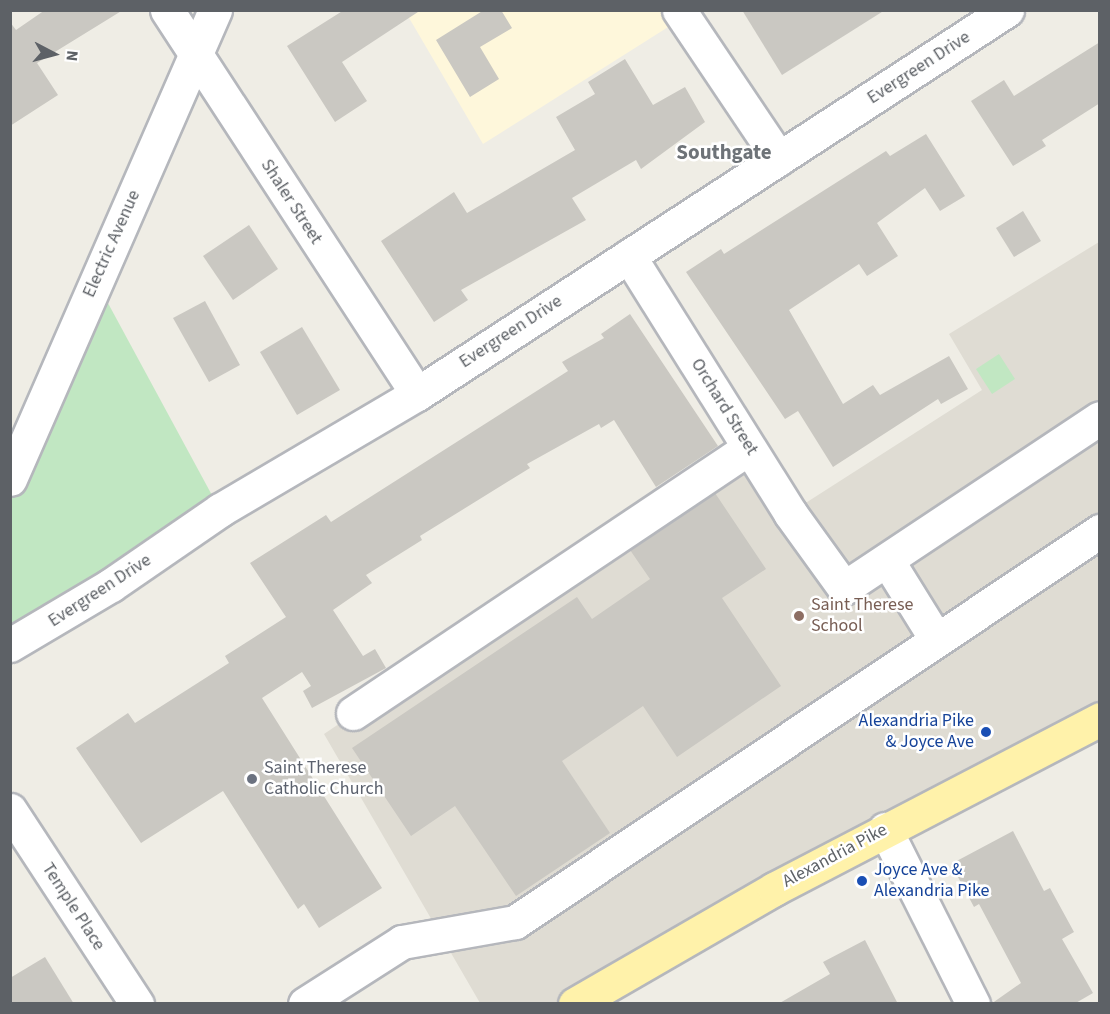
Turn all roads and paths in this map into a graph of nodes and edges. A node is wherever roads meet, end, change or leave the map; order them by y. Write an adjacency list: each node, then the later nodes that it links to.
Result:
1 (166, 10): 5 (street, Shaler Street)
2 (215, 10): 5 (street, Electric Avenue)
3 (679, 10): 6 (street)
4 (1007, 10): 6 (street, Evergreen Drive)
5 (196, 56): 8 (street, Shaler Street); 11 (street, Electric Avenue)
6 (778, 159): 7 (street, Evergreen Drive)
7 (629, 256): 8 (street, Evergreen Drive); 10 (street, Orchard Street)
8 (417, 394): 15 (street, Evergreen Drive)
9 (1100, 418): 13 (street)
10 (749, 448): 13 (street, Orchard Street); 16 (street)
11 (10, 478)
12 (1100, 531): 14 (street)
13 (887, 560): 14 (street)
14 (936, 639): 21 (street)
15 (10, 645)
16 (353, 713)
17 (1100, 719): 19 (main road, Alexandria Pike)
18 (10, 810): 20 (street, Temple Place)
19 (885, 829): 22 (main road, Alexandria Pike); 23 (street)
20 (136, 1004)
21 (305, 1004)
22 (575, 1004)
23 (973, 1004)

